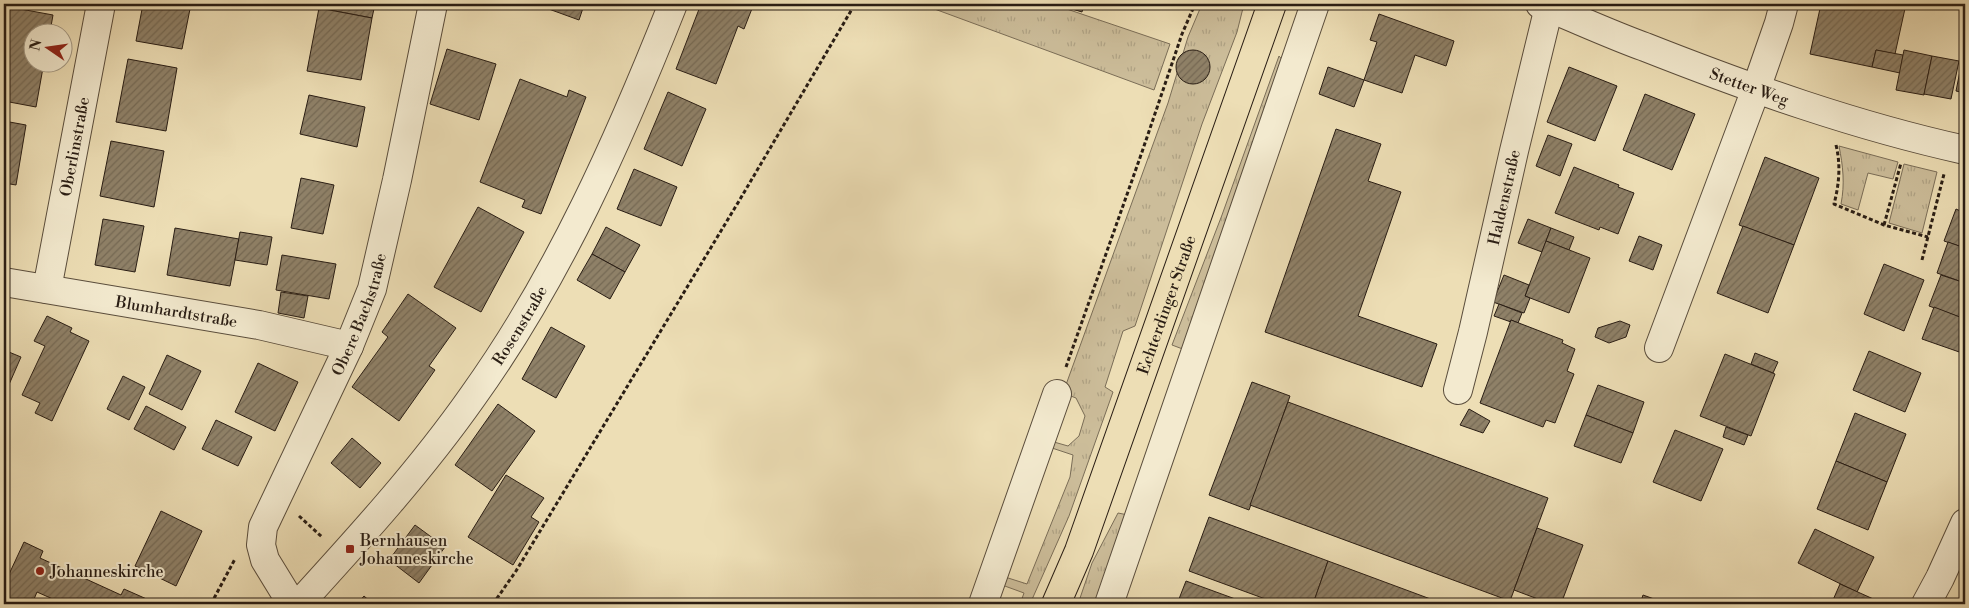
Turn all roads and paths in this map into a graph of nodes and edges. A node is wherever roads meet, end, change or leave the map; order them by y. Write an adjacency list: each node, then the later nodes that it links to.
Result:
1 (101, 4): 18 (street, Oberlinstraße)
2 (433, 4): 19 (street, Obere Bachstraße)
3 (673, 4): 25 (street, Rosenstraße)
4 (855, 4): 28 (path)
5 (1195, 4): 22 (path)
6 (1272, 4): 30 (main road, Echterdinger Straße)
7 (1315, 4): 31 (street)
8 (1784, 4): 10 (street)
9 (1545, 6): 10 (street, Stetter Weg); 21 (street, Haldenstraße)
10 (1756, 89): 12 (street, Stetter Weg); 20 (street)
11 (1835, 143): 14 (path)
12 (1958, 148): 15 (path)
13 (1902, 157): 14 (path)
14 (1884, 225): 15 (path)
15 (1928, 237): 16 (path)
16 (1922, 260)
17 (4, 282): 18 (street, Blumhardtstraße)
18 (47, 289): 19 (street, Blumhardtstraße)
19 (349, 346): 23 (street, Obere Bachstraße)
20 (1659, 348)
21 (1458, 390)
22 (1057, 394): 29 (street)
23 (277, 495): 25 (path); 26 (street, Obere Bachstraße)
24 (1965, 523): 32 (street)
25 (342, 557): 27 (street, Rosenstraße)
26 (292, 604)
27 (299, 604)
28 (493, 604)
29 (983, 604)
30 (1056, 604)
31 (1109, 604)
32 (1926, 604)

